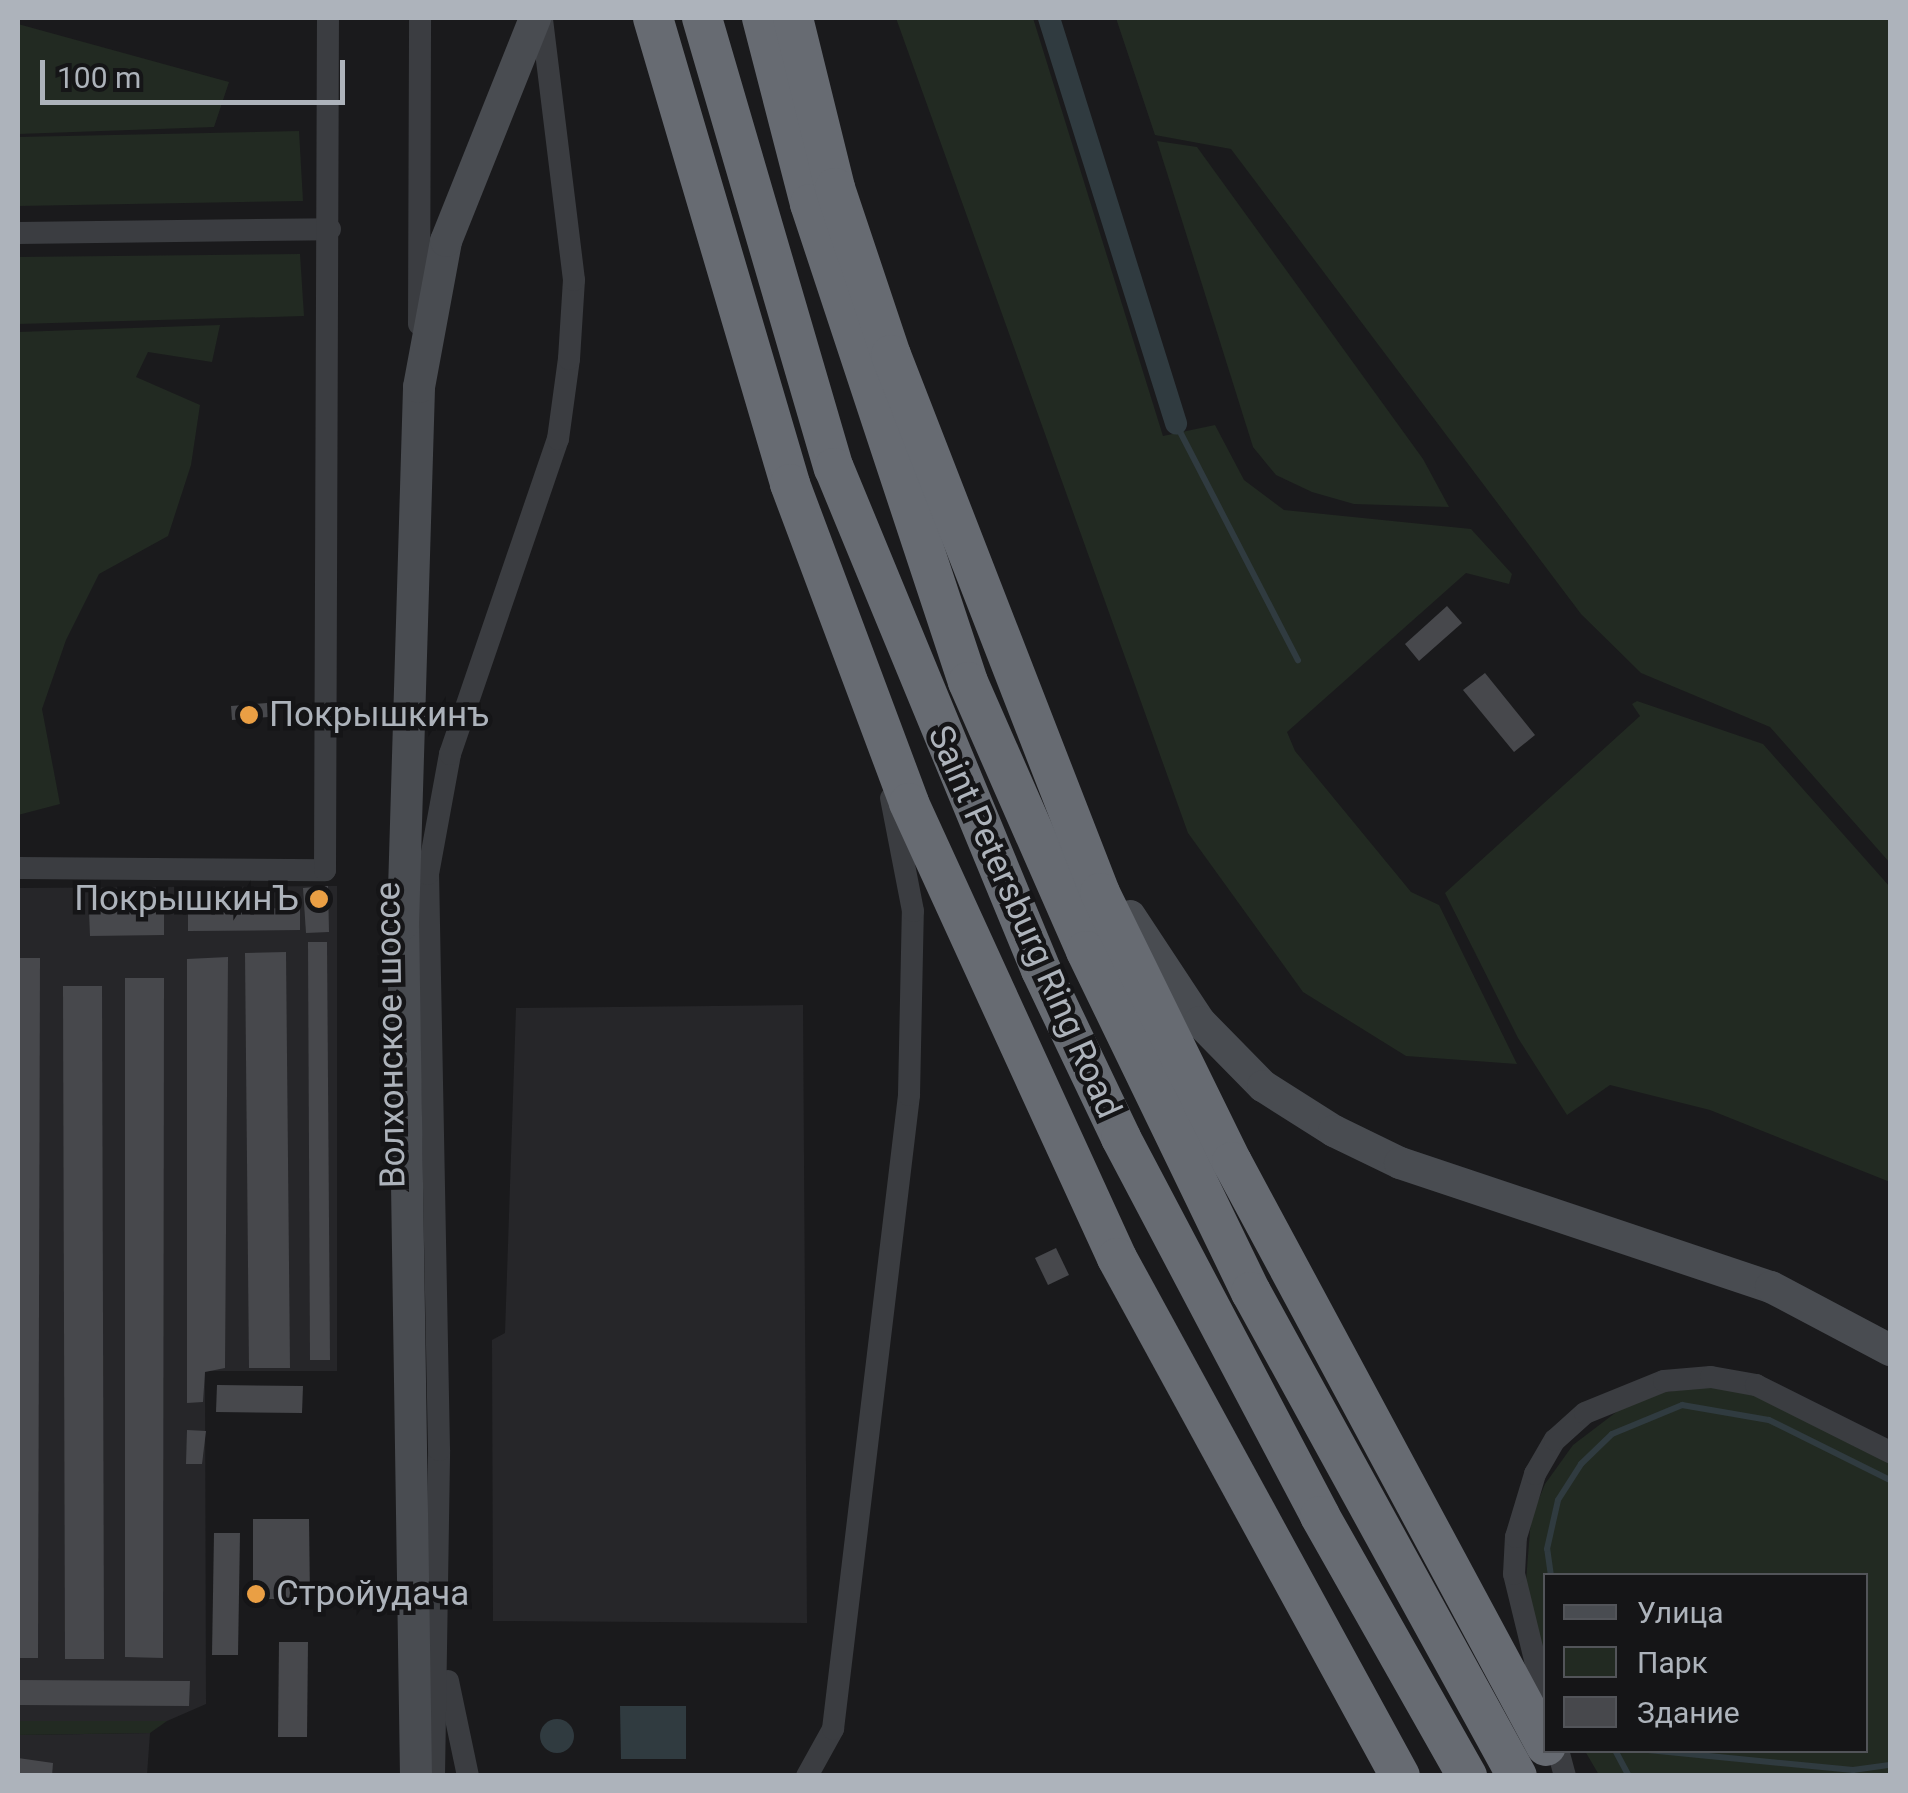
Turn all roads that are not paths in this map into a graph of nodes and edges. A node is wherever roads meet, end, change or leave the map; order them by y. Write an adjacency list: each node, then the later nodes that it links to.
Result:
1 (328, 18): 8 (street)
2 (420, 18): 10 (street, Волхонское шоссе)
3 (538, 18): 10 (main road); 16 (street, Волхонское шоссе)
4 (654, 18): 11 (highway)
5 (702, 18): 25 (highway, Saint Petersburg Ring Road)
6 (762, 18): 26 (highway, Saint Petersburg Ring Road)
7 (793, 18): 12 (highway)
8 (330, 228): 9 (street); 13 (street)
9 (18, 233)
10 (419, 387): 20 (main road, Волхонское шоссе)
11 (869, 702): 23 (street); 24 (highway)
12 (1055, 783): 14 (main road); 18 (highway)
13 (18, 868)
14 (1890, 1350)
15 (1890, 1452): 17 (street)
16 (439, 1572): 21 (street, Волхонское шоссе); 22 (street)
17 (1543, 1693)
18 (1543, 1742)
19 (1549, 1753): 27 (highway)
20 (416, 1776)
21 (434, 1776)
22 (468, 1776)
23 (806, 1776)
24 (1400, 1776)
25 (1467, 1776)
26 (1517, 1776)
27 (1563, 1776)

